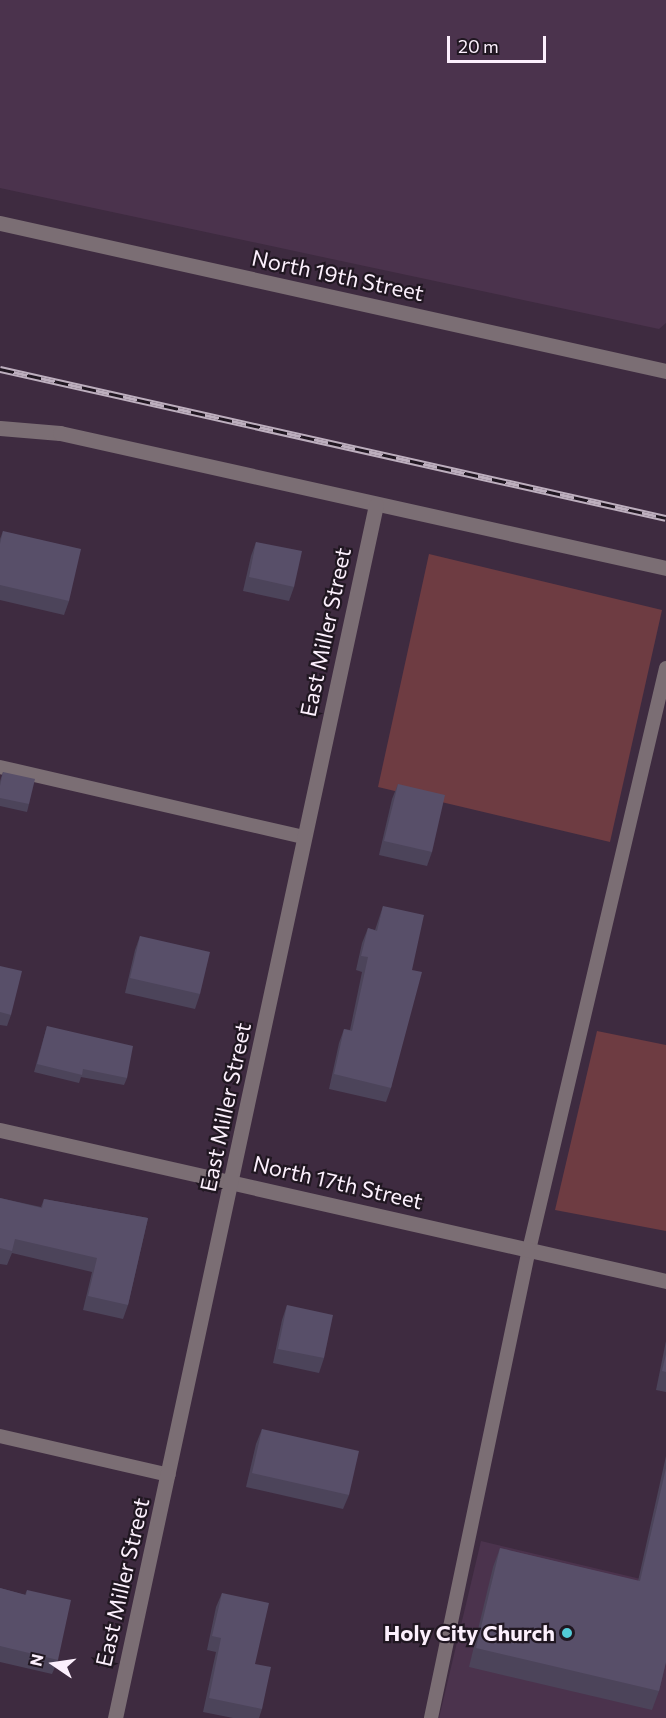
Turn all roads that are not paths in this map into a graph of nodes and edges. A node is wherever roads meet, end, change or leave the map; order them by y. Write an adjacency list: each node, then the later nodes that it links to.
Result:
1 (0, 223): 2 (street, North 19th Street)
2 (666, 371)
3 (0, 429): 4 (street)
4 (376, 505): 5 (street); 8 (street, East Miller Street)
5 (666, 568)
6 (666, 668): 11 (lane)
7 (0, 767): 8 (lane)
8 (304, 837): 10 (street, East Miller Street)
9 (0, 1130): 10 (street, North 17th Street)
10 (233, 1181): 11 (street, North 17th Street); 14 (street, East Miller Street)
11 (529, 1250): 12 (street, North 17th Street); 16 (lane)
12 (666, 1281)
13 (0, 1436): 14 (lane)
14 (170, 1475): 15 (street, East Miller Street)
15 (114, 1718)
16 (431, 1718)

